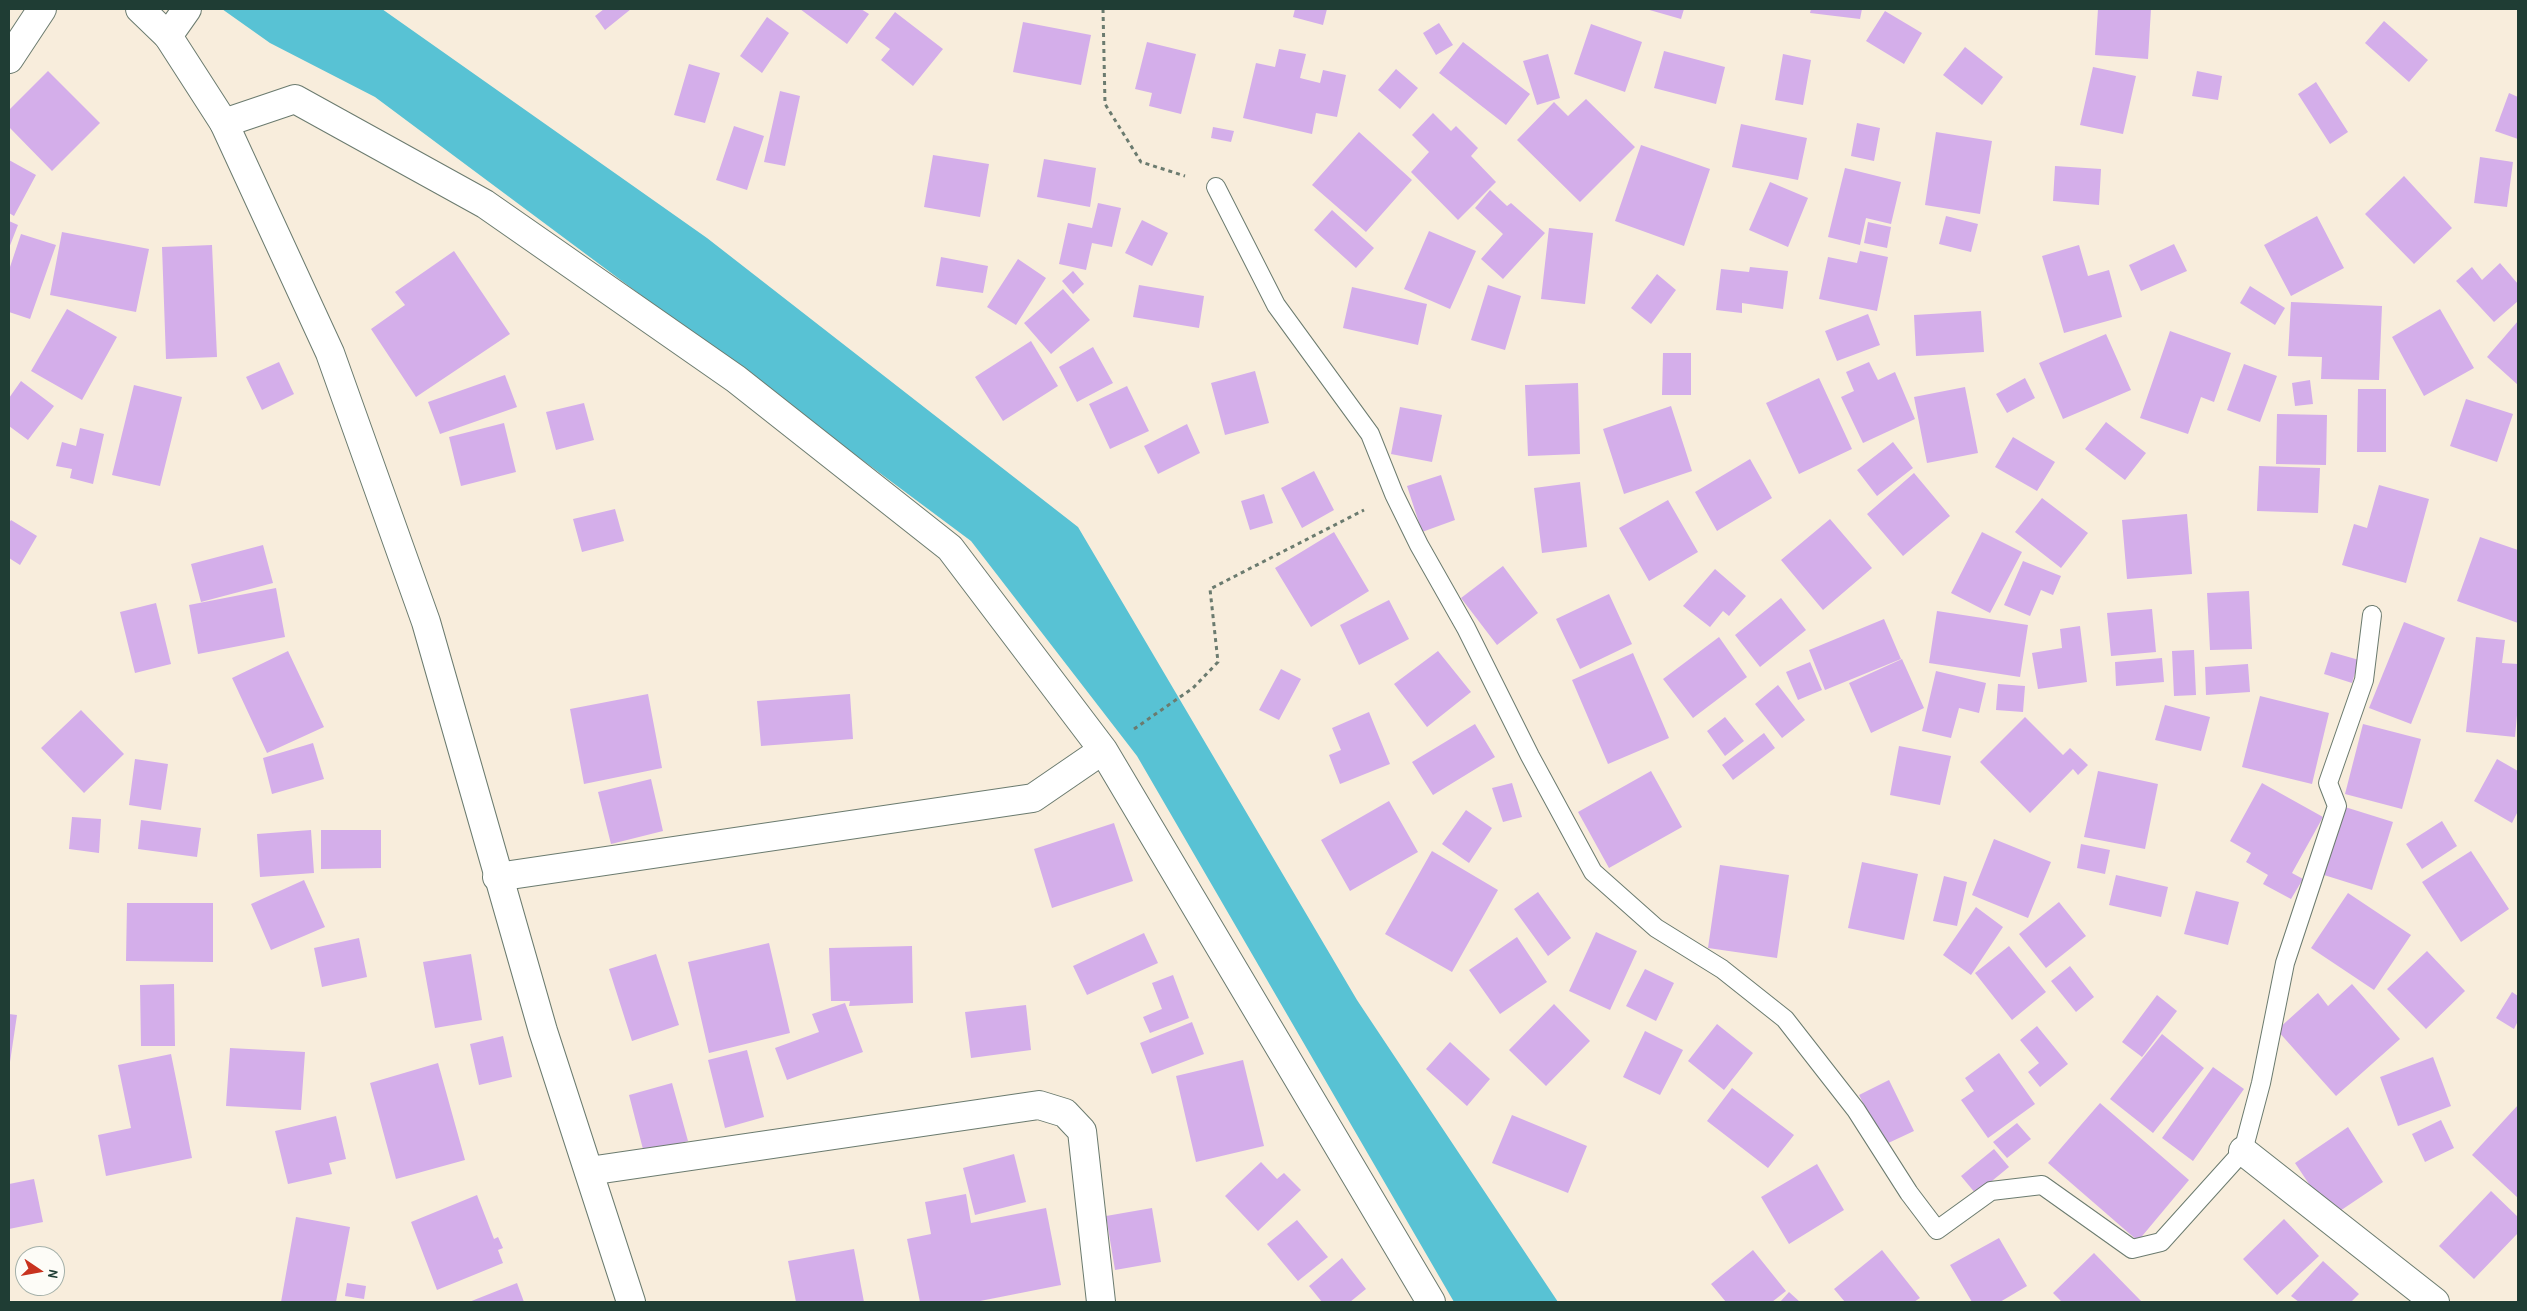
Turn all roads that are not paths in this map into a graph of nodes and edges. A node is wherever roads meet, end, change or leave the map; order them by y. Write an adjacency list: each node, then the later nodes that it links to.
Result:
1 (42, 9): 5 (street)
2 (140, 9): 4 (street)
3 (187, 9): 4 (street)
4 (168, 36): 6 (street)
5 (9, 59)
6 (224, 123): 9 (street); 10 (street)
7 (1216, 187): 11 (lane)
8 (2372, 615): 11 (lane)
9 (1103, 750): 10 (street); 15 (street)
10 (498, 877): 12 (street)
11 (2243, 1151): 16 (street)
12 (589, 1171): 13 (street); 14 (street)
13 (630, 1302)
14 (1101, 1302)
15 (1431, 1302)
16 (2435, 1302)

